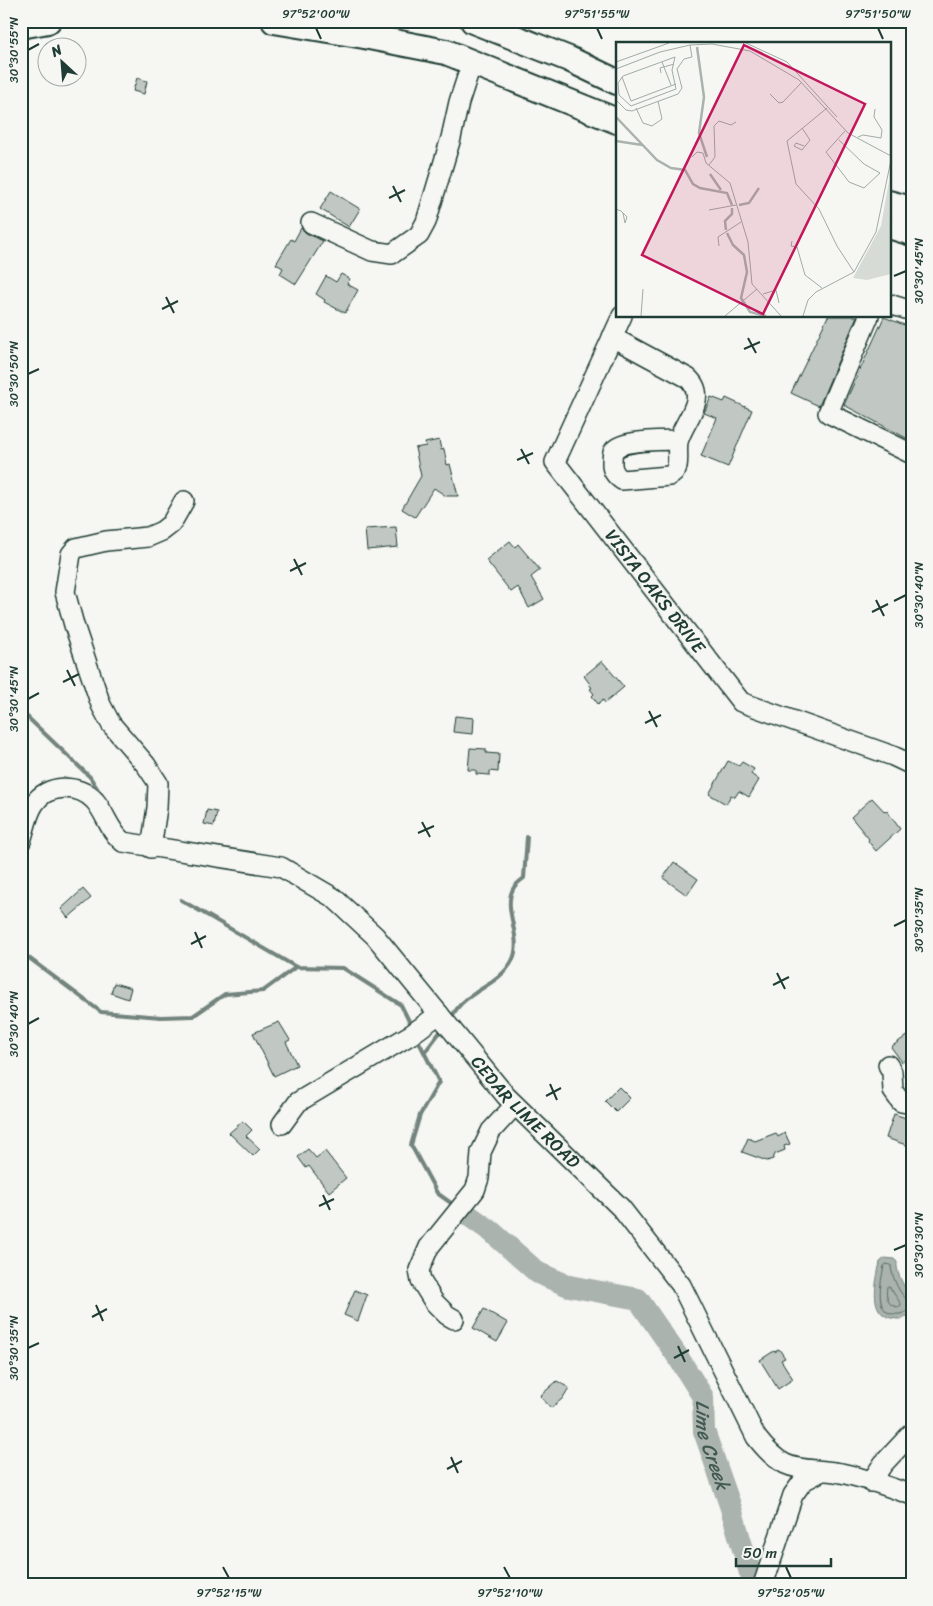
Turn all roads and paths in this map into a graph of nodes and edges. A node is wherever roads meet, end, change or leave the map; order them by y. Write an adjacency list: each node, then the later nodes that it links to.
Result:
1 (48, 21): 4 (main road)
2 (274, 21): 5 (main road)
3 (472, 21): 6 (main road)
4 (21, 26)
5 (472, 62): 7 (main road); 10 (street)
6 (616, 82)
7 (616, 122)
8 (890, 202): 9 (main road)
9 (912, 209)
10 (311, 224)
11 (890, 304): 12 (street)
12 (912, 311)
13 (621, 318): 15 (street, VISTA OAKS DRIVE)
14 (868, 318): 17 (street)
15 (612, 337): 16 (street); 19 (street, VISTA OAKS DRIVE)
16 (678, 440)
17 (912, 454)
18 (184, 501): 21 (street)
19 (912, 765)
20 (21, 841): 21 (street, CEDAR LIME ROAD)
21 (151, 848): 22 (street, CEDAR LIME ROAD)
22 (439, 1014): 25 (street, CEDAR LIME ROAD); 26 (street)
23 (888, 1065): 24 (street)
24 (912, 1104)
25 (515, 1105): 27 (street); 29 (street, CEDAR LIME ROAD)
26 (282, 1124)
27 (454, 1319)
28 (912, 1434): 30 (street)
29 (820, 1472): 30 (street, CEDAR LIME ROAD); 32 (street)
30 (871, 1482): 31 (street, CEDAR LIME ROAD)
31 (912, 1495)
32 (765, 1580)

